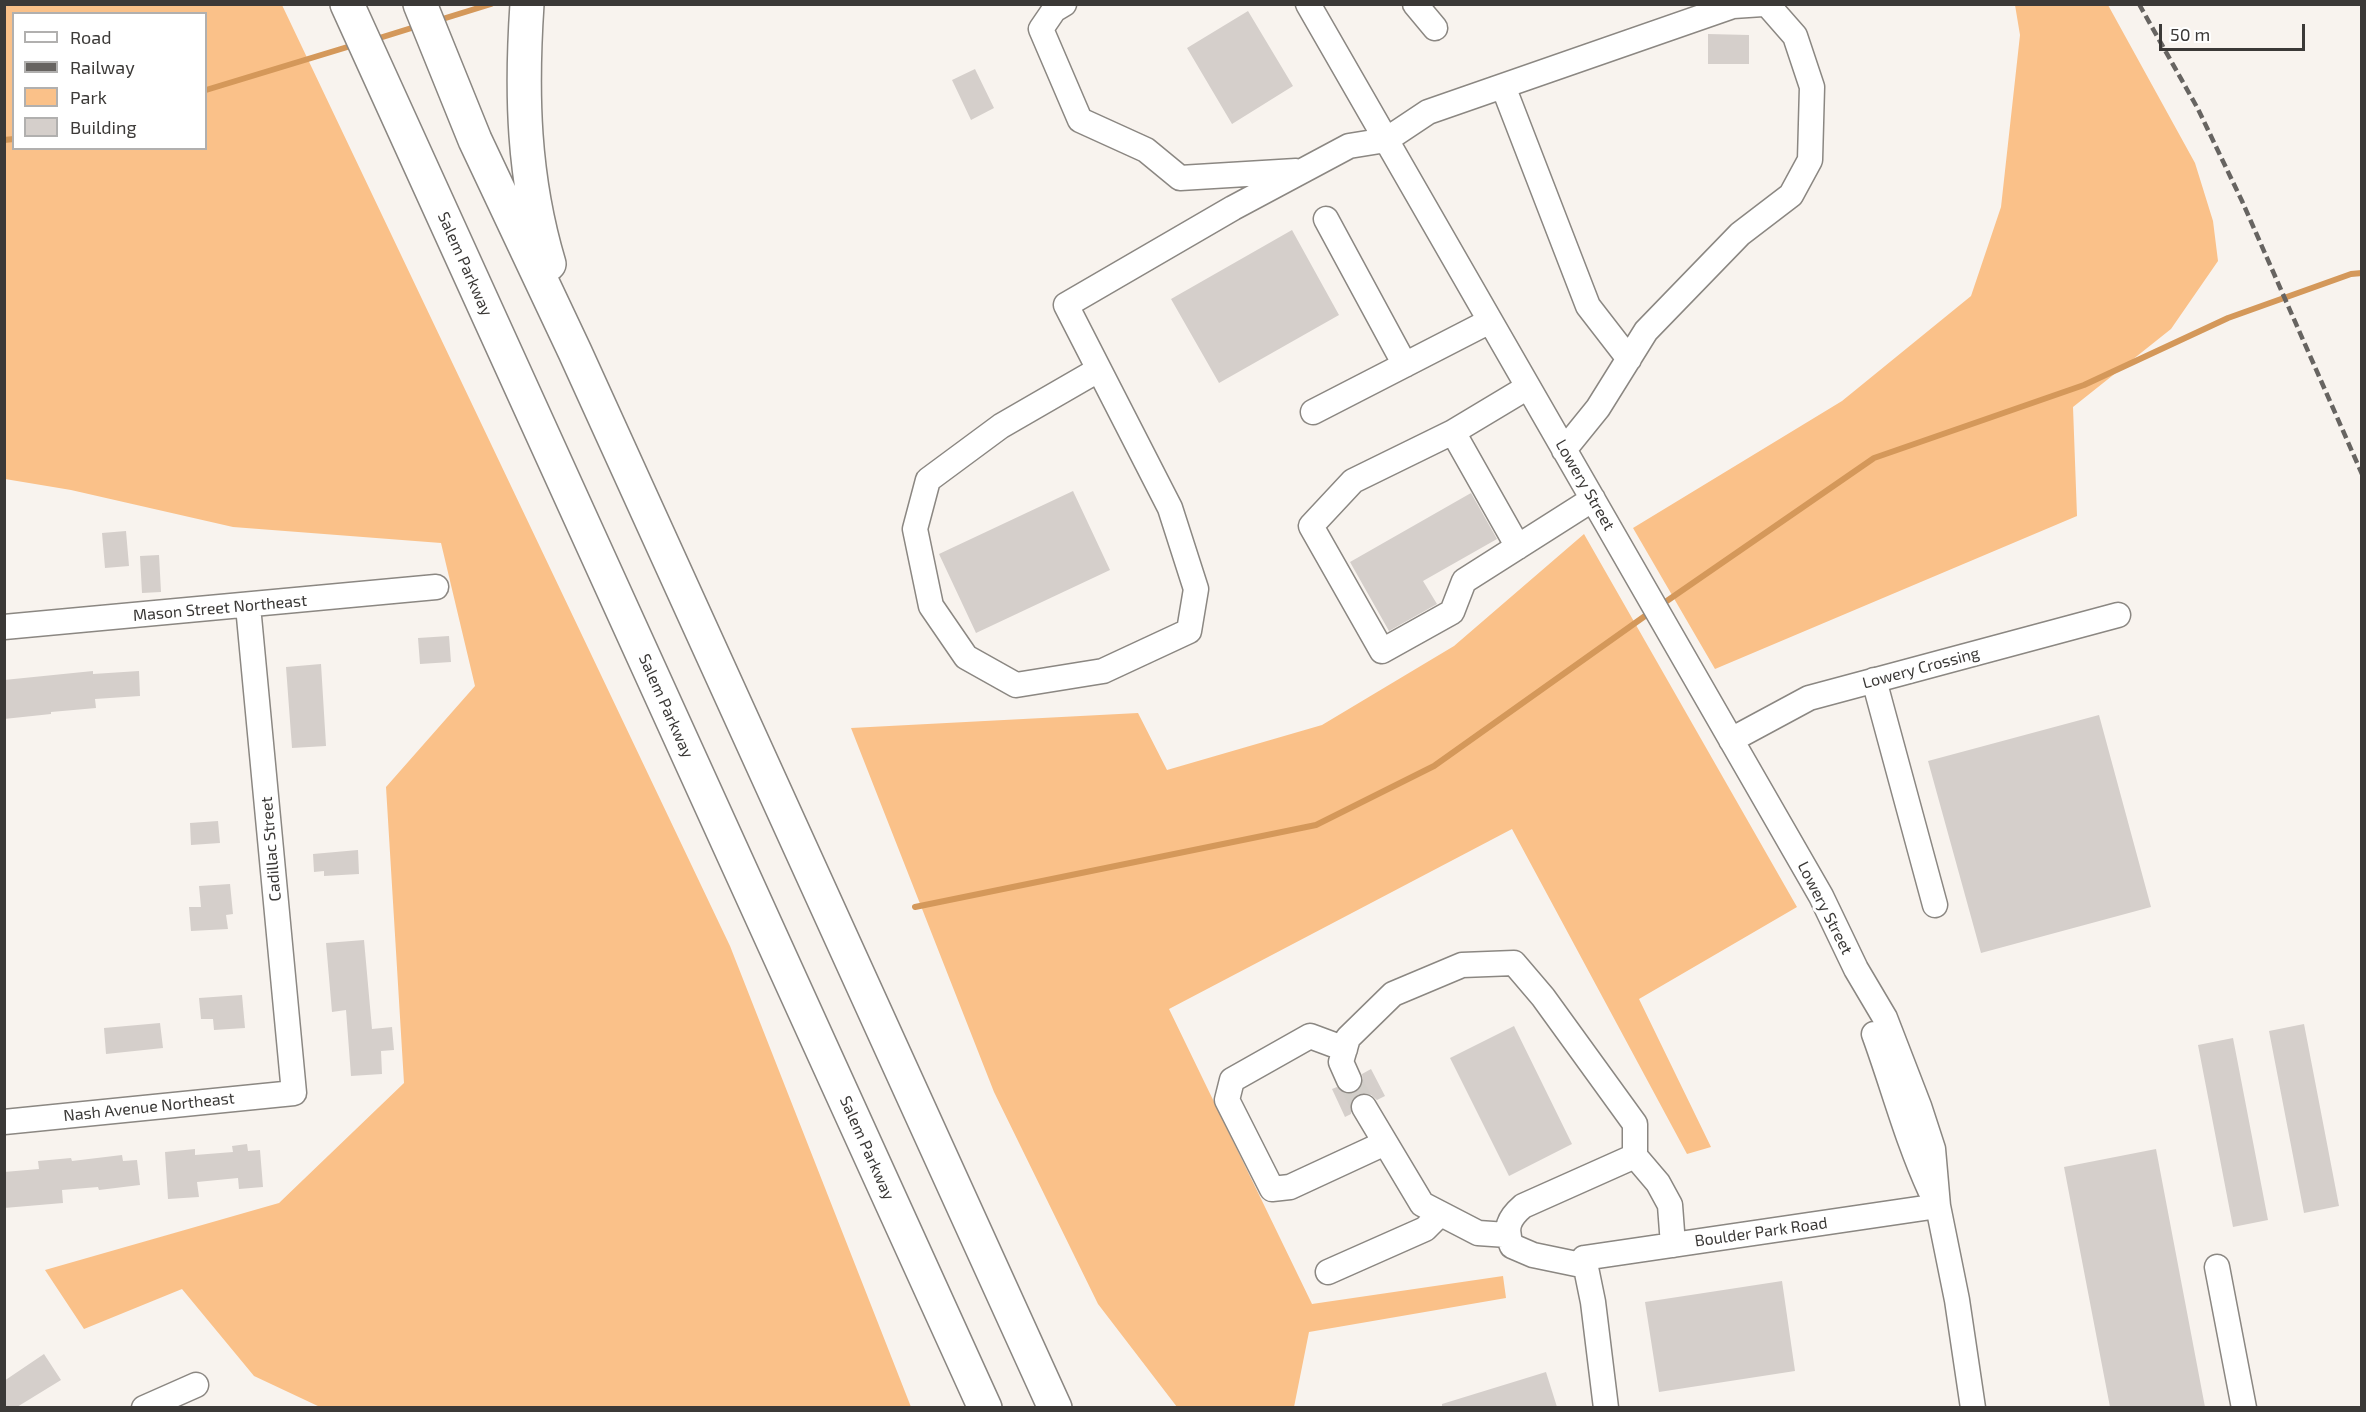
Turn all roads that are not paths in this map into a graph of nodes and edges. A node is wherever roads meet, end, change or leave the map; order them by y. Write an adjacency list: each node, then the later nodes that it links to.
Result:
1 (347, 4): 48 (highway, Salem Parkway)
2 (420, 4): 15 (highway)
3 (527, 4): 15 (highway)
4 (1064, 4): 12 (street)
5 (1308, 4): 11 (street, Lowery Street)
6 (1415, 4): 9 (street)
7 (1765, 4): 8 (street); 16 (street)
8 (1749, 5): 10 (street)
9 (1435, 28)
10 (1503, 86): 11 (street); 16 (street)
11 (1386, 140): 12 (street); 14 (street, Lowery Street)
12 (1304, 171): 18 (street)
13 (1326, 219): 17 (street)
14 (1490, 321): 17 (street); 19 (street, Lowery Street)
15 (575, 352): 49 (highway)
16 (1629, 359): 22 (street)
17 (1405, 365): 20 (street)
18 (1098, 370): 18 (street)
19 (1528, 387): 21 (street); 22 (street, Lowery Street)
20 (1313, 412)
21 (1453, 432): 24 (street); 24 (street)
22 (1564, 450): 23 (street, Lowery Street)
23 (1593, 499): 24 (street); 30 (street, Lowery Street)
24 (1518, 547)
25 (436, 587): 26 (street, Mason Street Northeast)
26 (248, 606): 28 (street, Mason Street Northeast); 34 (street, Cadillac Street)
27 (2118, 615): 29 (street, Lowery Crossing)
28 (4, 627)
29 (1874, 680): 30 (street, Lowery Crossing); 31 (street)
30 (1731, 740): 39 (street, Lowery Street)
31 (1935, 905)
32 (1345, 1049): 33 (street); 37 (street); 38 (street)
33 (1349, 1080)
34 (294, 1092): 36 (street, Nash Avenue Northeast)
35 (1364, 1107): 37 (street)
36 (4, 1122)
37 (1385, 1143): 40 (street)
38 (1635, 1156): 41 (street); 42 (street)
39 (1938, 1206): 42 (street, Boulder Park Road); 51 (street, Lowery Street)
40 (1440, 1214): 41 (street); 45 (street)
41 (1507, 1235): 43 (street)
42 (1673, 1245): 43 (street, Boulder Park Road)
43 (1585, 1262): 50 (street)
44 (2217, 1267): 52 (street)
45 (1328, 1272)
46 (196, 1385): 47 (street)
47 (144, 1407)
48 (985, 1407)
49 (1055, 1407)
50 (1606, 1407)
51 (1973, 1407)
52 (2244, 1407)

